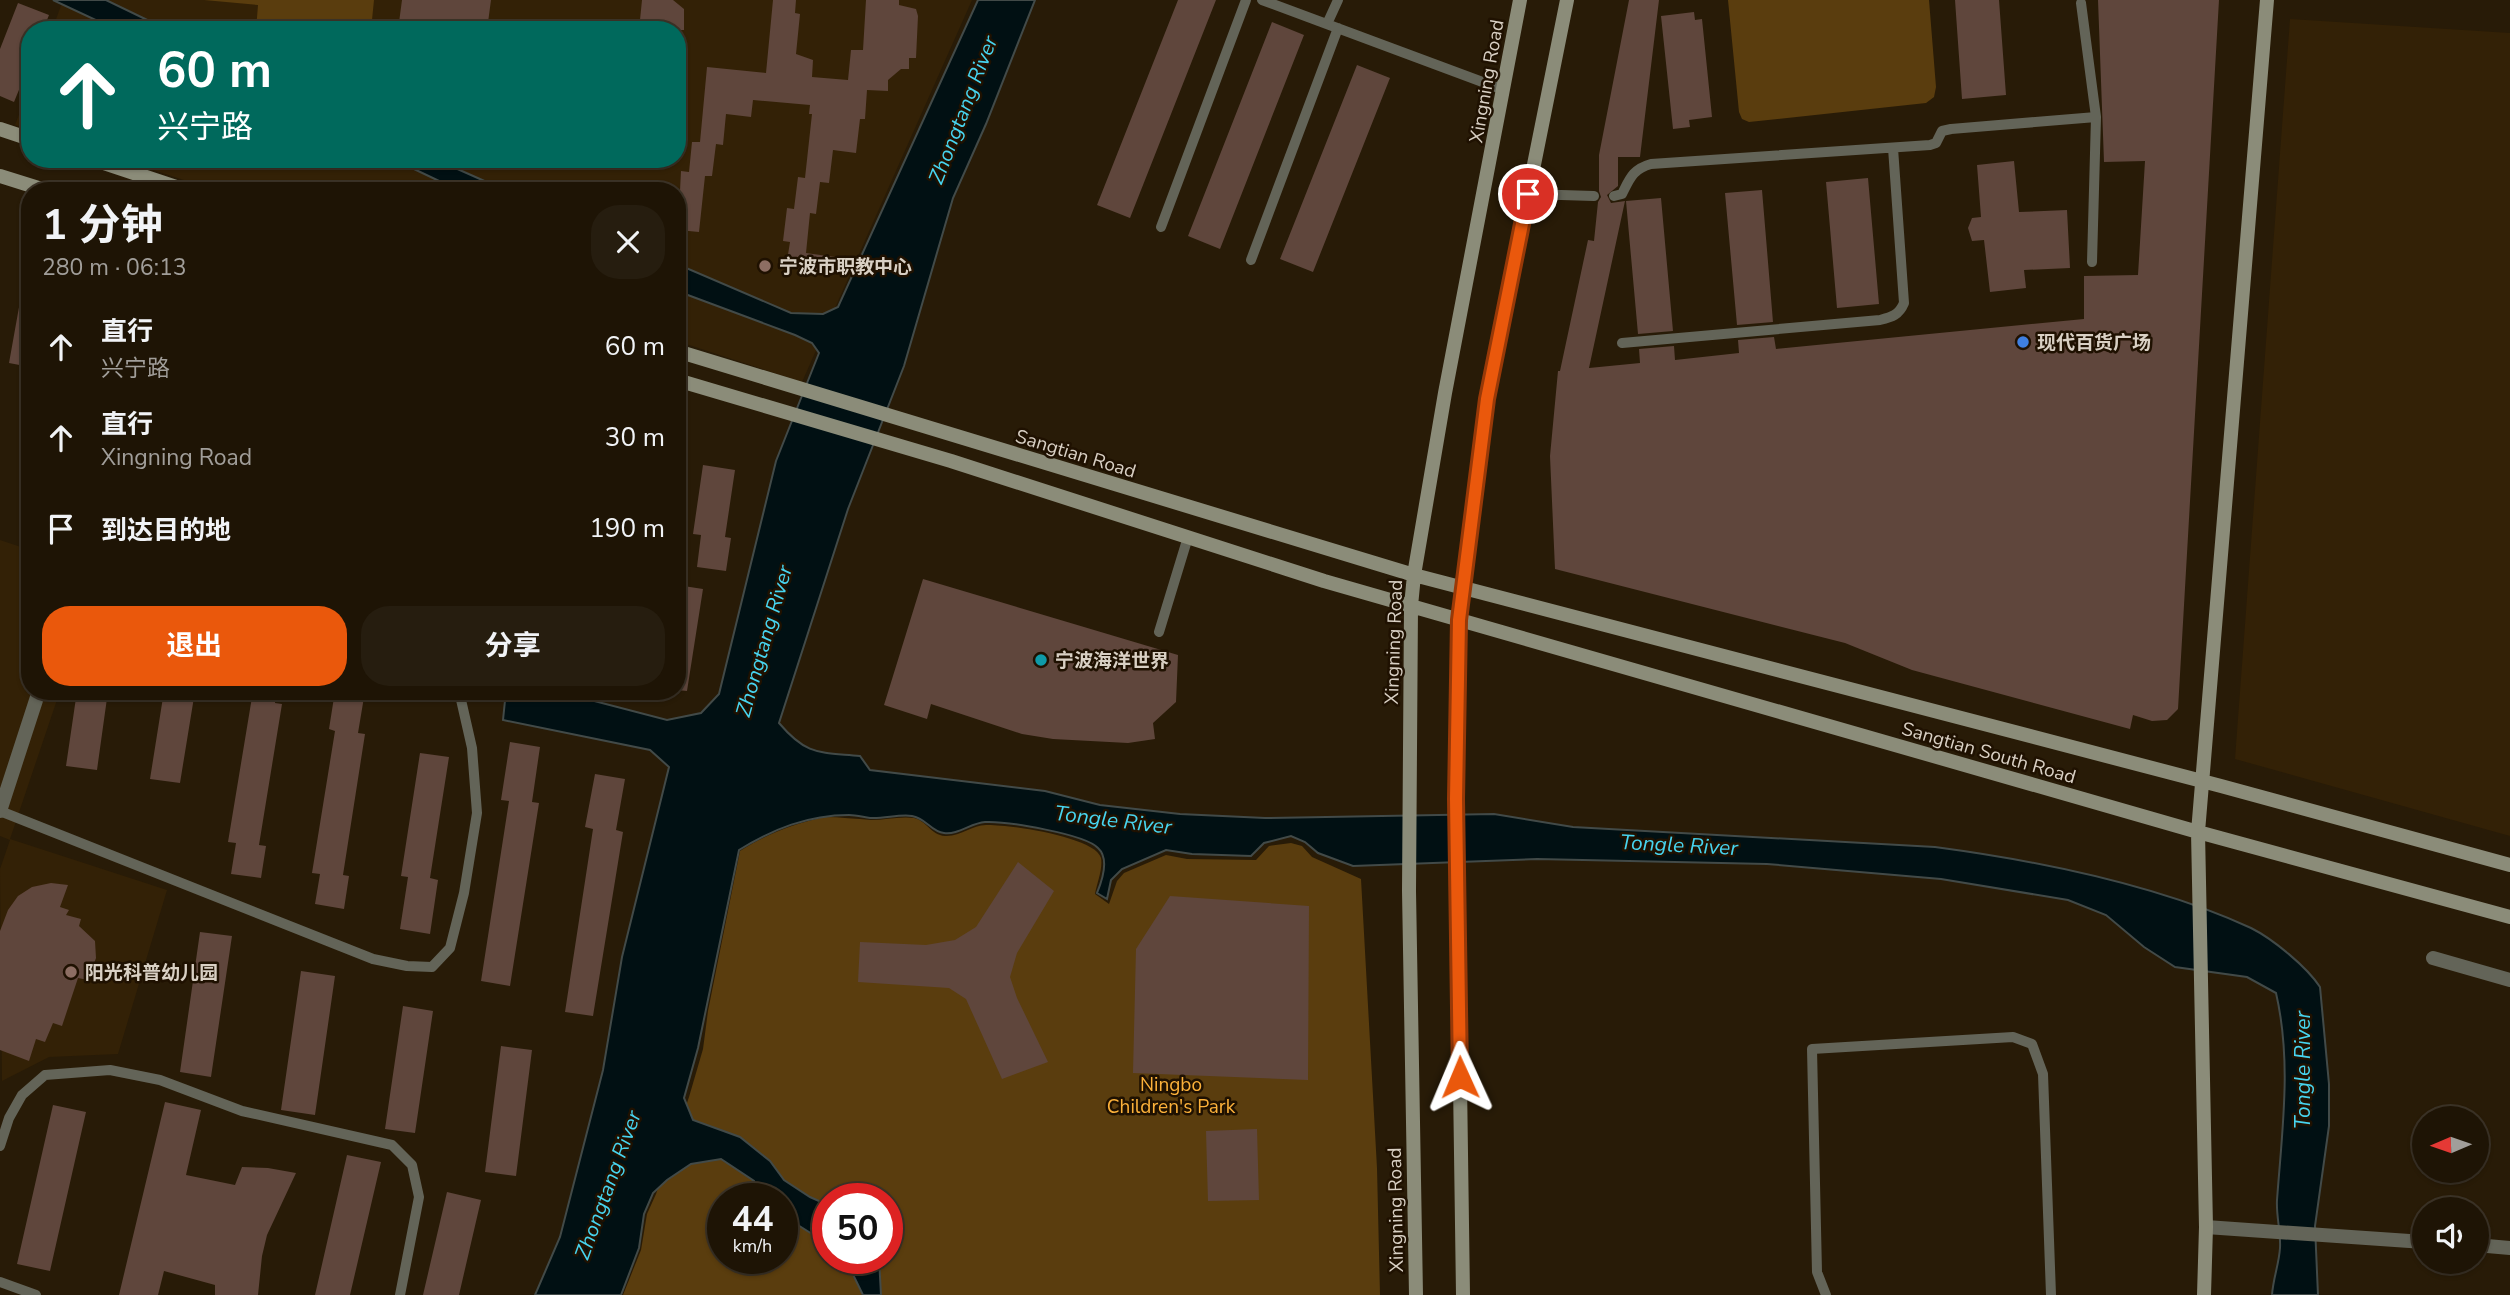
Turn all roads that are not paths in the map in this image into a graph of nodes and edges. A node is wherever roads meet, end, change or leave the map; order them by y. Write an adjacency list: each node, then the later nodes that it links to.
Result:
1 (1246, 0): 22 (lane)
2 (1262, 0): 8 (lane)
3 (1338, 0): 8 (lane)
4 (1520, 0): 10 (main road, Xingning Road)
5 (1567, 0): 19 (main road)
6 (2267, 0): 36 (main road)
7 (2081, 3): 11 (lane)
8 (1327, 24): 9 (lane)
9 (1338, 29): 10 (lane); 23 (lane)
10 (1504, 90): 29 (main road, Xingning Road)
11 (2096, 117): 14 (lane); 24 (lane)
12 (0, 129): 13 (main road)
13 (21, 136)
14 (1893, 148): 21 (lane); 25 (lane)
15 (119, 168): 17 (main road)
16 (0, 177): 18 (main road)
17 (161, 182)
18 (21, 183)
19 (1528, 194): 20 (lane); 30 (main road)
20 (1594, 195)
21 (1614, 196)
22 (1161, 227)
23 (1251, 260)
24 (2092, 262)
25 (1622, 344)
26 (686, 355): 29 (main road, Sangtian Road)
27 (686, 383): 28 (main road)
28 (1188, 537): 31 (main road); 33 (lane)
29 (1413, 576): 30 (main road, Sangtian Road); 31 (main road, Xingning Road)
30 (1463, 589): 32 (main road); 36 (main road, Sangtian South Road)
31 (1411, 606): 32 (main road); 51 (main road, Xingning Road)
32 (1459, 620): 38 (main road, Sangtian South Road); 52 (main road)
33 (1160, 632)
34 (35, 700): 37 (street)
35 (461, 700): 37 (lane)
36 (2202, 781): 38 (main road); 39 (main road, Sangtian South Road)
37 (0, 811)
38 (2198, 832): 40 (main road, Sangtian South Road); 44 (main road)
39 (2510, 865)
40 (2510, 917)
41 (2433, 958): 42 (street)
42 (2510, 980)
43 (0, 1146): 50 (lane)
44 (2206, 1227): 45 (street); 55 (main road)
45 (2412, 1241)
46 (2489, 1246): 47 (street)
47 (2510, 1248)
48 (0, 1282): 49 (lane)
49 (36, 1295)
50 (400, 1295)
51 (1416, 1295)
52 (1463, 1295)
53 (1826, 1295): 54 (lane)
54 (2052, 1295)
55 (2204, 1295)

